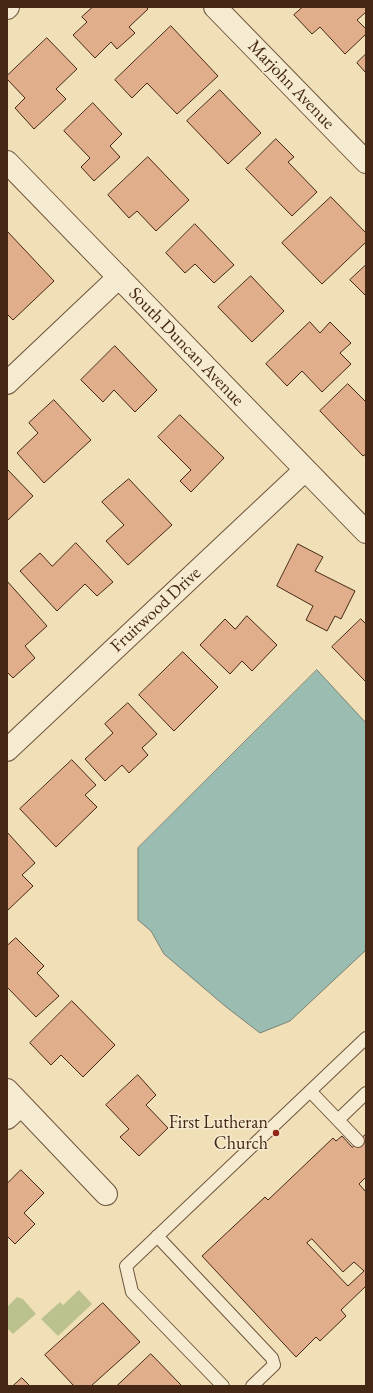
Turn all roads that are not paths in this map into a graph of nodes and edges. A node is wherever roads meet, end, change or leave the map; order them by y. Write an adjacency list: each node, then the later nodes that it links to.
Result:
1 (215, 7): 3 (street, Marjohn Avenue)
2 (7, 162): 4 (street, South Duncan Avenue)
3 (366, 162)
4 (119, 277): 5 (street); 6 (street, South Duncan Avenue)
5 (7, 383)
6 (305, 470): 7 (street, South Duncan Avenue); 8 (street, Fruitwood Drive)
7 (366, 532)
8 (7, 750)
9 (366, 1038): 10 (lane)
10 (310, 1091): 13 (lane); 16 (lane)
11 (366, 1093): 13 (lane)
12 (12, 1105): 15 (street)
13 (338, 1120): 14 (lane)
14 (358, 1141)
15 (106, 1194)
16 (157, 1236): 17 (lane); 18 (lane)
17 (223, 1386)
18 (252, 1386)

